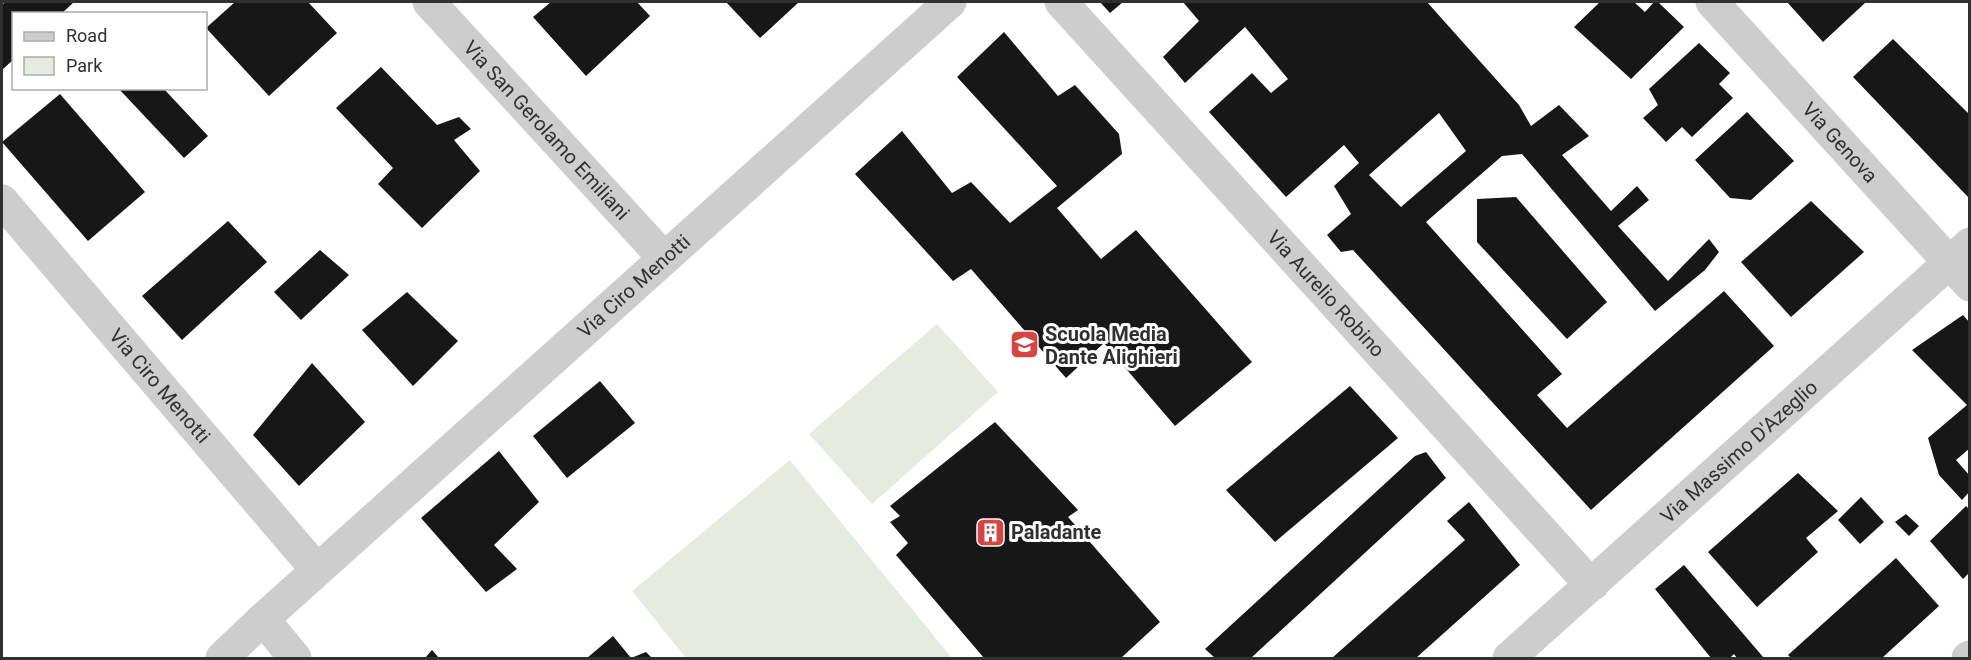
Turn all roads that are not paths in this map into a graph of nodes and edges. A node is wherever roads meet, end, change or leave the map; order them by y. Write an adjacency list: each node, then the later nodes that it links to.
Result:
1 (429, 2): 6 (street, Via San Gerolamo Emiliani)
2 (950, 2): 6 (street, Via Ciro Menotti)
3 (1061, 2): 9 (street, Via Aurelio Robino)
4 (1712, 2): 7 (street, Via Genova)
5 (2, 201): 8 (street, Via Ciro Menotti)
6 (664, 258): 8 (street, Via Ciro Menotti)
7 (1962, 264): 9 (street, Via Massimo D'Azeglio)
8 (317, 570): 10 (street, Via Ciro Menotti)
9 (1593, 584): 13 (street, Via Massimo D'Azeglio)
10 (263, 619): 11 (street, Via Ciro Menotti); 12 (street)
11 (222, 658)
12 (295, 658)
13 (1509, 658)

